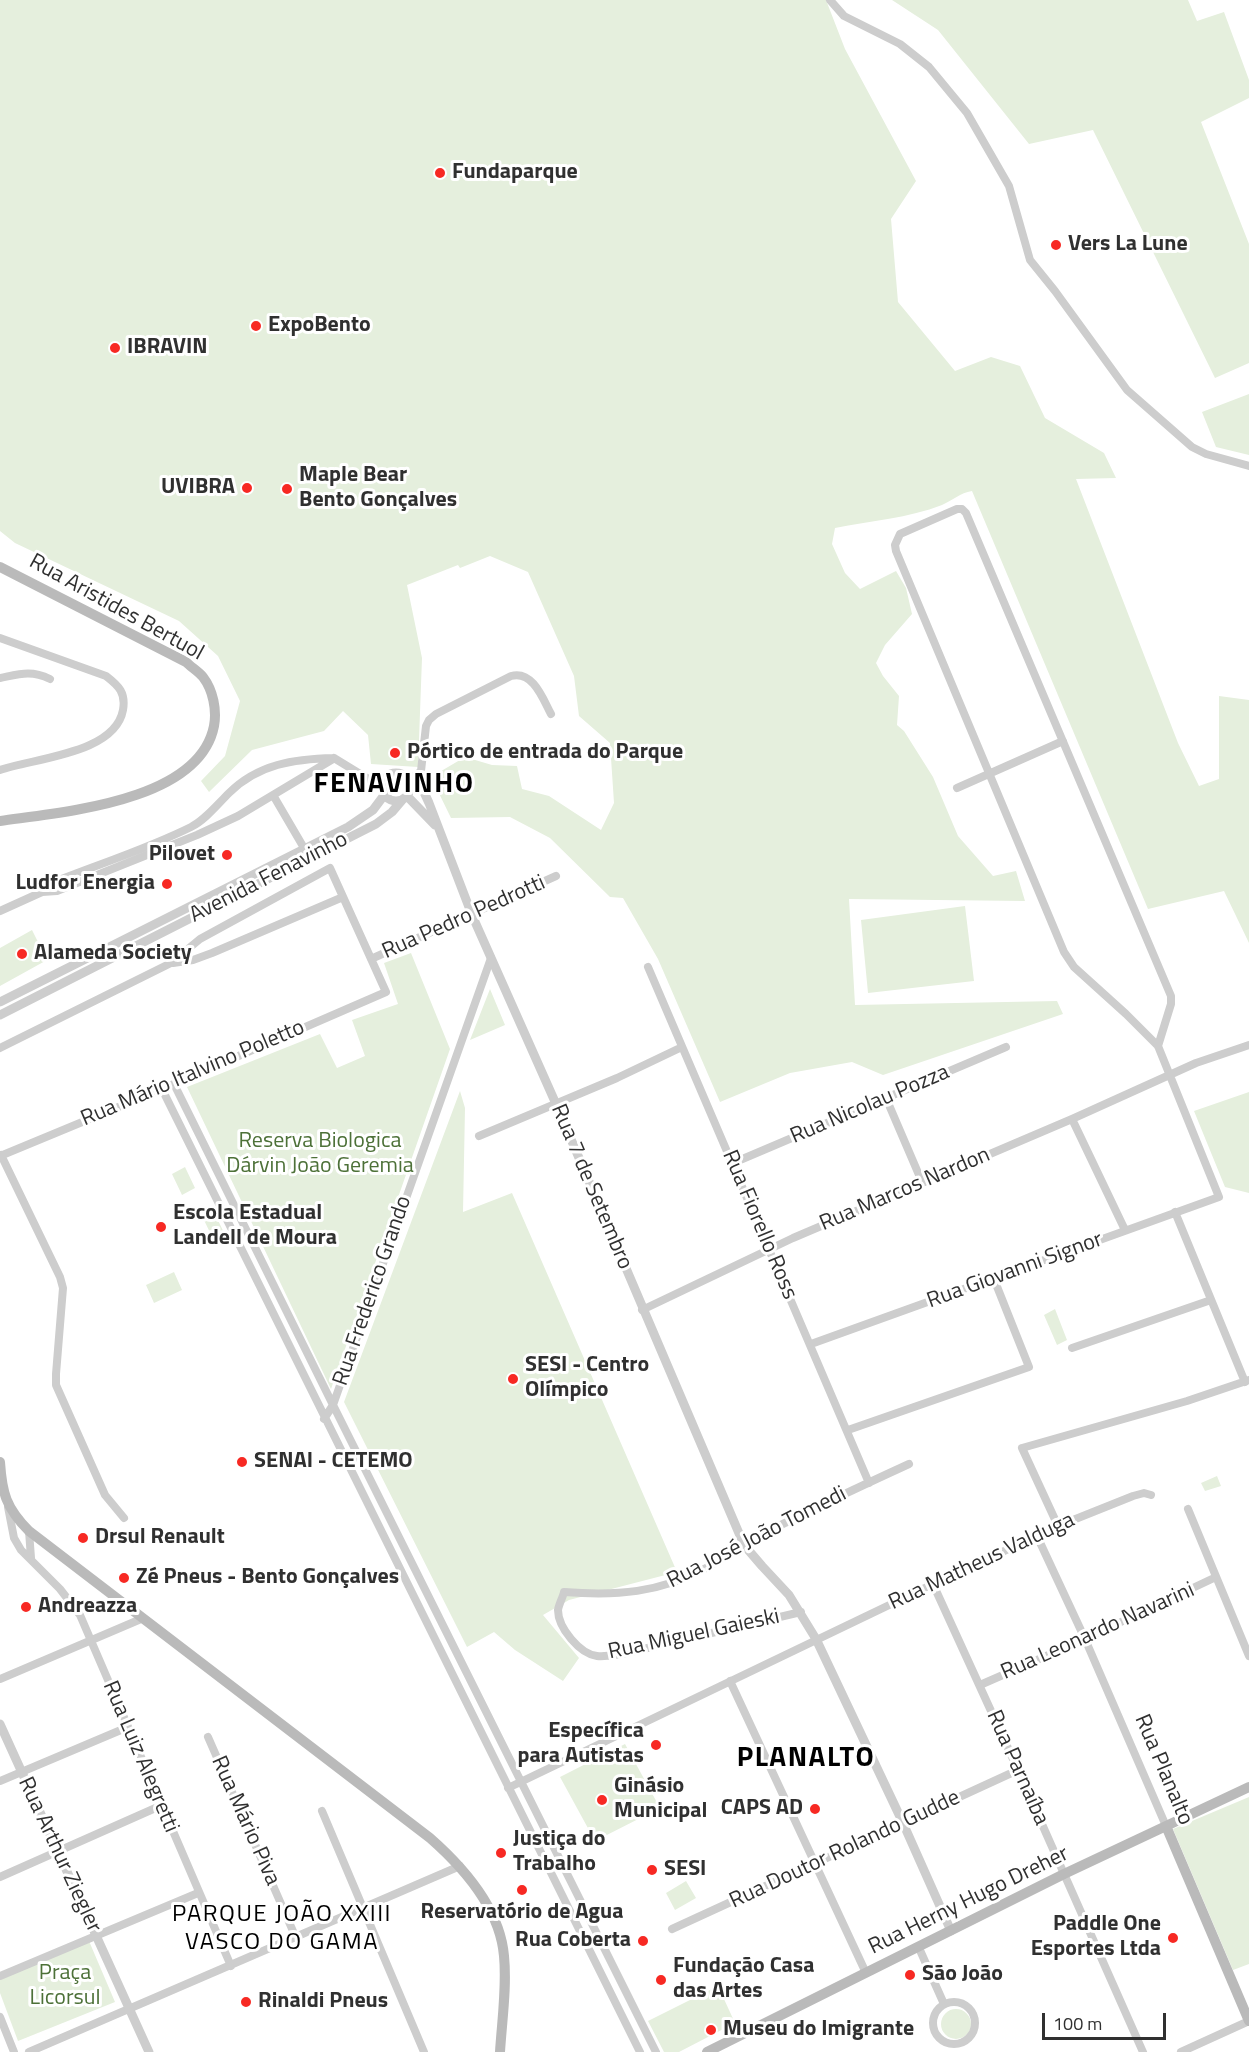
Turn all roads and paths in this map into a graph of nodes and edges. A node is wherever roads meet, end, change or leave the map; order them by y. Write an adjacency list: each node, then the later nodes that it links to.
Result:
1 (830, 0): 2 (street)
2 (1249, 466)
3 (0, 567): 17 (main road, Rua Aristides Bertuol)
4 (0, 638): 10 (street)
5 (0, 678): 6 (street)
6 (50, 679)
7 (551, 714): 12 (street)
8 (1064, 741): 11 (street); 11 (street); 42 (street)
9 (334, 758): 14 (street); 15 (street); 23 (street)
10 (0, 770)
11 (988, 774): 13 (street); 42 (street)
12 (408, 780): 14 (street); 16 (street); 18 (street, Rua 7 de Setembro)
13 (957, 788)
14 (384, 791): 16 (street); 19 (street, Avenida Fenavinho)
15 (273, 795): 21 (street); 23 (street)
16 (405, 798): 18 (street, Rua 7 de Setembro); 20 (street, Avenida Fenavinho)
17 (0, 821)
18 (439, 829): 28 (street, Rua 7 de Setembro)
19 (325, 838): 20 (street); 21 (street, Avenida Fenavinho)
20 (330, 848): 26 (street, Avenida Fenavinho)
21 (304, 849): 24 (street, Avenida Fenavinho)
22 (556, 876): 28 (street, Rua Pedro Pedrotti)
23 (42, 892): 27 (street)
24 (211, 894): 26 (street); 29 (street, Avenida Fenavinho)
25 (343, 897): 33 (street); 35 (street); 35 (street)
26 (216, 904): 30 (street, Avenida Fenavinho)
27 (0, 911)
28 (472, 915): 32 (street, Rua 7 de Setembro); 33 (street, Rua Pedro Pedrotti)
29 (152, 924): 30 (street); 31 (street, Avenida Fenavinho)
30 (157, 934): 34 (street, Avenida Fenavinho)
31 (96, 952): 34 (street); 37 (street, Avenida Fenavinho)
32 (491, 958): 50 (street, Rua 7 de Setembro); 69 (street, Rua Frederico Grando)
33 (370, 959): 47 (street, Rua Mário Italvino Poletto)
34 (101, 962): 38 (street, Avenida Fenavinho)
35 (171, 963): 45 (street)
36 (648, 967): 43 (street, Rua Fiorello Ross)
37 (39, 981): 38 (street); 39 (street, Avenida Fenavinho)
38 (44, 991): 40 (street, Avenida Fenavinho)
39 (0, 1002)
40 (0, 1015)
41 (1249, 1045): 46 (street, Rua Marcos Nardon)
42 (1158, 1046): 46 (street)
43 (682, 1047): 50 (street); 54 (street, Rua Fiorello Ross)
44 (1006, 1047): 49 (street, Rua Nicolau Pozza)
45 (0, 1048)
46 (1170, 1076): 51 (street, Rua Marcos Nardon); 56 (street, Rua Giovanni Signor)
47 (174, 1084): 48 (street, Rua Mário Italvino Poletto); 57 (street)
48 (162, 1089): 53 (street, Rua Mário Italvino Poletto); 59 (street)
49 (886, 1098): 54 (street, Rua Nicolau Pozza); 55 (street)
50 (556, 1104): 52 (street); 65 (street, Rua 7 de Setembro)
51 (1072, 1119): 55 (street, Rua Marcos Nardon); 58 (street)
52 (479, 1136)
53 (1, 1156): 78 (street)
54 (733, 1163): 60 (street, Rua Fiorello Ross)
55 (922, 1182): 60 (street, Rua Marcos Nardon)
56 (1175, 1212): 58 (street, Rua Giovanni Signor); 64 (street)
57 (246, 1230): 59 (street); 61 (street)
58 (1125, 1230): 62 (street, Rua Giovanni Signor)
59 (234, 1236): 63 (street)
60 (769, 1250): 65 (street, Rua Marcos Nardon); 66 (street, Rua Fiorello Ross)
61 (267, 1273): 63 (street); 69 (street)
62 (994, 1279): 66 (street, Rua Giovanni Signor); 71 (street)
63 (256, 1280): 70 (street)
64 (1211, 1300): 67 (street); 68 (street)
65 (642, 1310): 82 (street, Rua 7 de Setembro)
66 (811, 1344): 71 (street, Rua Fiorello Ross)
67 (1072, 1348)
68 (1247, 1381): 79 (street)
69 (333, 1405): 70 (street, Rua Frederico Grando); 92 (street)
70 (324, 1419): 93 (street)
71 (848, 1430): 74 (street, Rua Fiorello Ross)
72 (0, 1462): 76 (main road)
73 (909, 1464): 74 (street, Rua José João Tomedi)
74 (869, 1483): 82 (street, Rua José João Tomedi)
75 (1151, 1495): 79 (street, Rua Matheus Valduga)
76 (7, 1503): 80 (main road); 83 (street, Rua Luiz Alegretti)
77 (1188, 1509): 84 (street)
78 (124, 1518)
79 (1058, 1526): 81 (street, Rua Matheus Valduga)
80 (29, 1531): 83 (street); 88 (main road)
81 (1037, 1536): 85 (street, Rua Matheus Valduga); 90 (street, Rua Planalto)
82 (744, 1545): 86 (street, Rua José João Tomedi); 87 (street, Rua 7 de Setembro)
83 (31, 1560): 91 (street, Rua Luiz Alegretti)
84 (1216, 1578): 90 (street, Rua Leonardo Navarini); 94 (street)
85 (933, 1584): 89 (street, Rua Matheus Valduga); 97 (street, Rua Parnaíba)
86 (564, 1592): 87 (street, Rua Miguel Gaieski)
87 (801, 1612): 89 (street, Rua 7 de Setembro)
88 (141, 1619): 91 (street); 114 (main road)
89 (816, 1639): 96 (street, Rua Matheus Valduga); 109 (street, Rua 7 de Setembro)
90 (1085, 1639): 97 (street, Rua Leonardo Navarini); 110 (street, Rua Planalto)
91 (91, 1640): 95 (street); 99 (street, Rua Luiz Alegretti)
92 (451, 1640): 93 (street); 103 (street)
93 (438, 1646): 106 (street)
94 (1249, 1654)
95 (0, 1679)
96 (730, 1681): 103 (street, Rua Matheus Valduga); 113 (street)
97 (980, 1685): 101 (street, Rua Parnaíba)
98 (0, 1724): 102 (street, Rua Arthur Ziegler)
99 (128, 1727): 102 (street); 107 (street, Rua Luiz Alegretti)
100 (208, 1737): 123 (street, Rua Mário Piva)
101 (1018, 1770): 109 (street, Rua Doutor Rolando Gudde); 116 (street, Rua Parnaíba)
102 (21, 1773): 104 (street); 111 (street, Rua Arthur Ziegler)
103 (522, 1781): 106 (street, Rua Matheus Valduga); 112 (street)
104 (0, 1782)
105 (1249, 1786): 110 (main road, Rua Herny Hugo Dreher)
106 (508, 1788): 115 (street)
107 (160, 1806): 111 (street); 118 (street, Rua Luiz Alegretti)
108 (322, 1811): 119 (street)
109 (903, 1823): 113 (street, Rua Doutor Rolando Gudde); 121 (street, Rua 7 de Setembro)
110 (1167, 1826): 116 (main road, Rua Herny Hugo Dreher); 133 (main road, Rua Planalto)
111 (58, 1853): 117 (street); 122 (street, Rua Arthur Ziegler)
112 (560, 1860): 115 (street); 128 (street)
113 (817, 1864): 120 (street, Rua Doutor Rolando Gudde); 126 (street)
114 (460, 1866): 119 (street); 138 (main road)
115 (548, 1866): 129 (street)
116 (1064, 1874): 121 (main road, Rua Herny Hugo Dreher); 142 (street, Rua Parnaíba)
117 (0, 1877)
118 (198, 1893): 122 (street); 125 (street, Rua Luiz Alegretti)
119 (363, 1908): 123 (street); 137 (street)
120 (672, 1929)
121 (951, 1931): 124 (main road, Rua Herny Hugo Dreher)
122 (97, 1935): 127 (street); 131 (street, Rua Arthur Ziegler)
123 (296, 1938): 125 (street)
124 (919, 1948): 126 (main road, Rua Herny Hugo Dreher); 130 (street)
125 (231, 1966): 131 (street)
126 (866, 1973): 141 (main road, Rua Herny Hugo Dreher)
127 (0, 1976)
128 (620, 1977): 129 (street); 140 (street)
129 (606, 1984): 139 (street)
130 (944, 2004): 130 (street)
131 (130, 2010): 135 (street); 136 (street, Rua Arthur Ziegler)
132 (0, 2017): 134 (street)
133 (1249, 2021): 143 (street)
134 (14, 2052)
135 (28, 2052)
136 (149, 2052)
137 (424, 2052)
138 (500, 2052)
139 (640, 2052)
140 (656, 2052)
141 (707, 2052)
142 (1143, 2052)
143 (1181, 2052)

